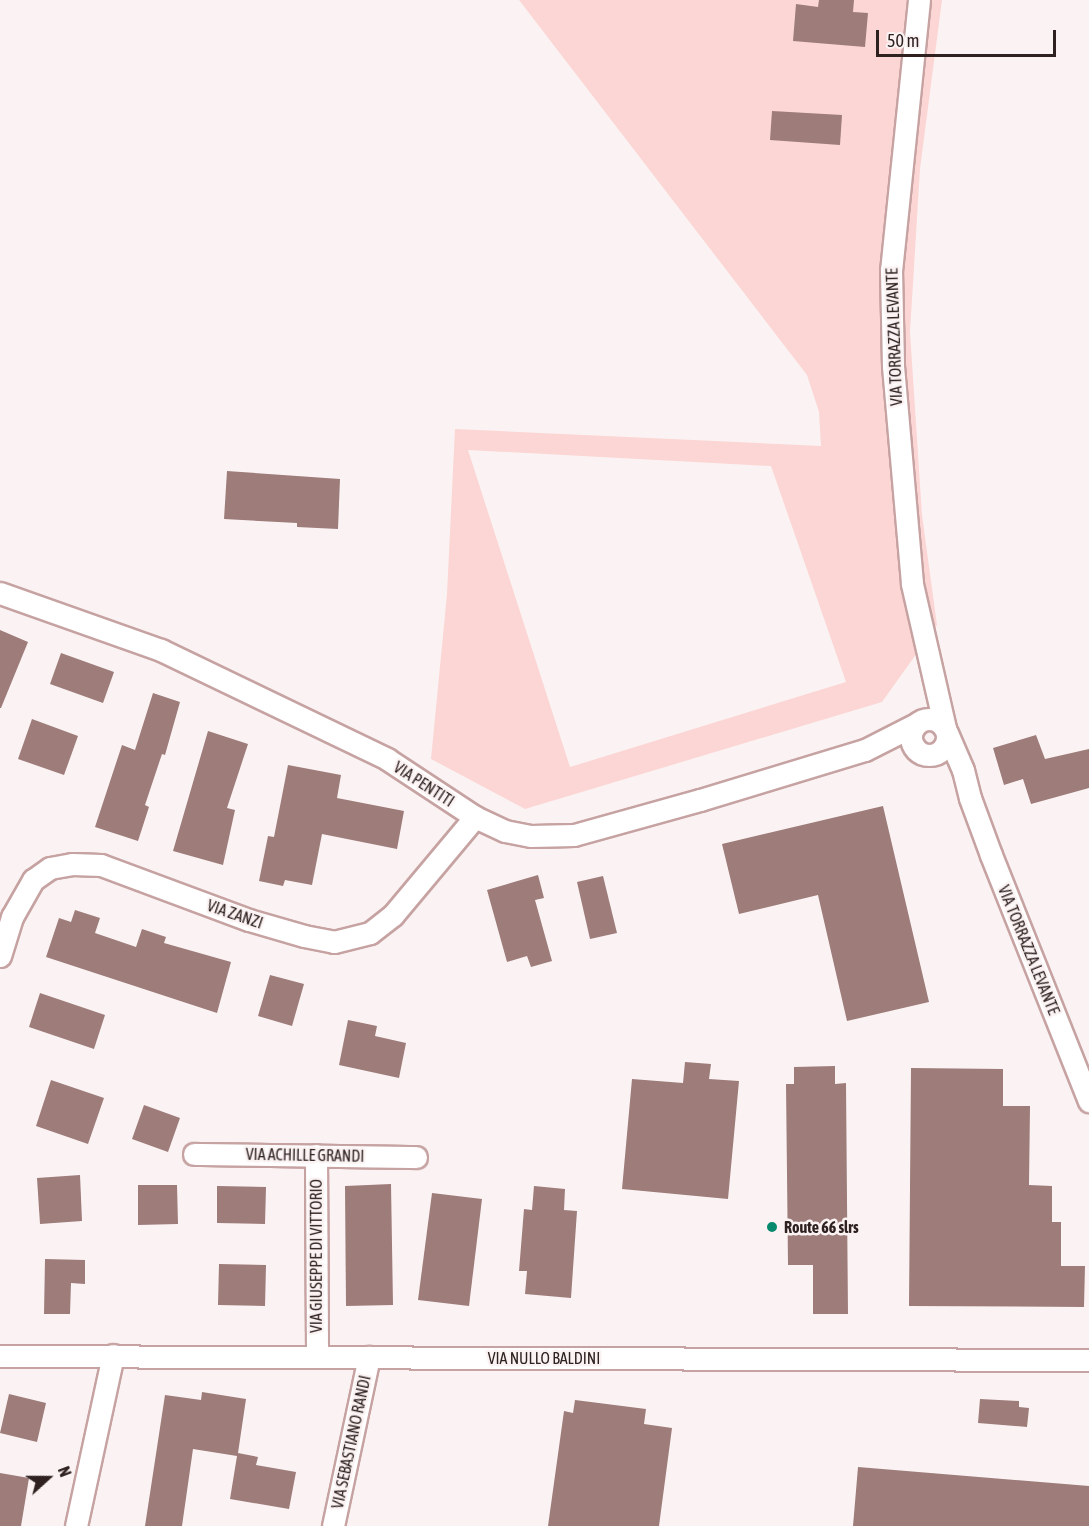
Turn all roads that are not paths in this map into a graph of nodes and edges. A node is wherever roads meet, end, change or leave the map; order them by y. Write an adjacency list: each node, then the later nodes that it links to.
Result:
1 (919, 0): 3 (street, VIA TORRAZZA LEVANTE)
2 (0, 593): 9 (street, VIA PENTITI)
3 (931, 673): 4 (street, VIA TORRAZZA LEVANTE); 5 (street, VIA TORRAZZA LEVANTE)
4 (916, 723): 5 (street); 6 (street, VIA PENTITI); 7 (street)
5 (946, 731): 7 (street); 8 (street, VIA TORRAZZA LEVANTE)
6 (865, 750): 7 (street, VIA PENTITI); 9 (street, VIA PENTITI)
7 (922, 752): 8 (street, VIA TORRAZZA LEVANTE)
8 (970, 798): 11 (street, VIA TORRAZZA LEVANTE)
9 (475, 817): 10 (street, VIA ZANZI)
10 (0, 956)
11 (1089, 1101)
12 (194, 1154): 13 (street, VIA ACHILLE GRANDI)
13 (316, 1155): 14 (street, VIA ACHILLE GRANDI); 17 (street, VIA GIUSEPPE DI VITTORIO)
14 (416, 1157)
15 (113, 1355): 16 (street, VIA NULLO BALDINI); 17 (street, VIA NULLO BALDINI); 20 (street)
16 (0, 1356)
17 (317, 1357): 18 (street, VIA NULLO BALDINI)
18 (369, 1357): 19 (street, VIA NULLO BALDINI); 21 (street, VIA SEBASTIANO RANDI)
19 (1089, 1360)
20 (76, 1526)
21 (333, 1526)

